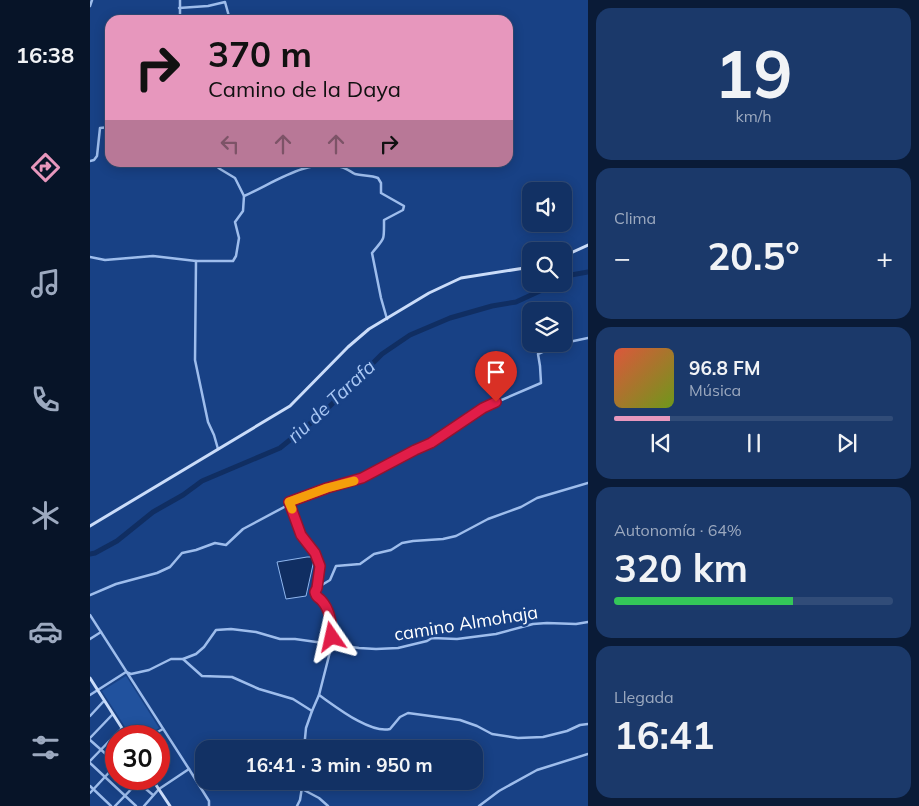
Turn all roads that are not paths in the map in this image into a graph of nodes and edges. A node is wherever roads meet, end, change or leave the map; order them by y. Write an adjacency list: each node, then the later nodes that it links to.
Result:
1 (92, 0): 3 (street)
2 (180, 0): 4 (street)
3 (90, 6)
4 (179, 8): 5 (street); 6 (street)
5 (180, 15)
6 (229, 15)
7 (105, 128): 8 (street)
8 (90, 161)
9 (218, 167): 12 (street)
10 (307, 167): 12 (street)
11 (342, 167): 18 (street)
12 (244, 196): 16 (street)
13 (588, 245): 14 (main road)
14 (572, 252)
15 (90, 258): 16 (street)
16 (196, 261): 22 (street)
17 (522, 268): 18 (main road)
18 (387, 319): 22 (main road)
19 (588, 338): 20 (street)
20 (572, 341)
21 (542, 352): 24 (street)
22 (218, 450): 25 (main road)
23 (588, 483): 26 (street)
24 (289, 502): 26 (street); 27 (street)
25 (90, 526)
26 (317, 588): 32 (street)
27 (90, 595)
28 (90, 616): 30 (street)
29 (588, 622): 32 (street, camino Almohaja)
30 (101, 632): 31 (street); 34 (street)
31 (90, 639)
32 (332, 644): 33 (street, camino Almohaja); 38 (street)
33 (183, 659): 34 (street, camino Almohaja); 40 (street)
34 (126, 672): 36 (street); 46 (street)
35 (90, 680): 36 (main road)
36 (97, 690): 37 (street); 39 (main road); 45 (main road)
37 (90, 695)
38 (319, 695): 40 (street); 43 (street)
39 (103, 702): 41 (main road); 42 (street)
40 (312, 711): 48 (street)
41 (112, 715): 44 (main road); 47 (street)
42 (90, 716)
43 (588, 724)
44 (118, 725)
45 (119, 725)
46 (159, 725)
47 (90, 739): 51 (street)
48 (305, 740)
49 (170, 741): 55 (street)
50 (105, 746): 51 (street)
51 (101, 750): 52 (street); 54 (street)
52 (105, 754)
53 (588, 754): 78 (street)
54 (90, 762): 56 (street)
55 (188, 769): 57 (street); 75 (street)
56 (105, 777): 59 (street)
57 (170, 781)
58 (90, 786): 59 (street)
59 (93, 789): 67 (street); 70 (street)
60 (119, 790): 69 (street)
61 (131, 790): 69 (street)
62 (147, 790): 68 (street)
63 (158, 790): 68 (street)
64 (161, 790): 74 (main road)
65 (302, 790): 76 (street)
66 (304, 790): 77 (street)
67 (90, 793)
68 (153, 795): 73 (street)
69 (125, 796): 71 (street); 72 (street)
70 (111, 806)
71 (115, 806)
72 (136, 806)
73 (144, 806)
74 (171, 806)
75 (209, 806)
76 (297, 806)
77 (328, 806)
78 (479, 806)

